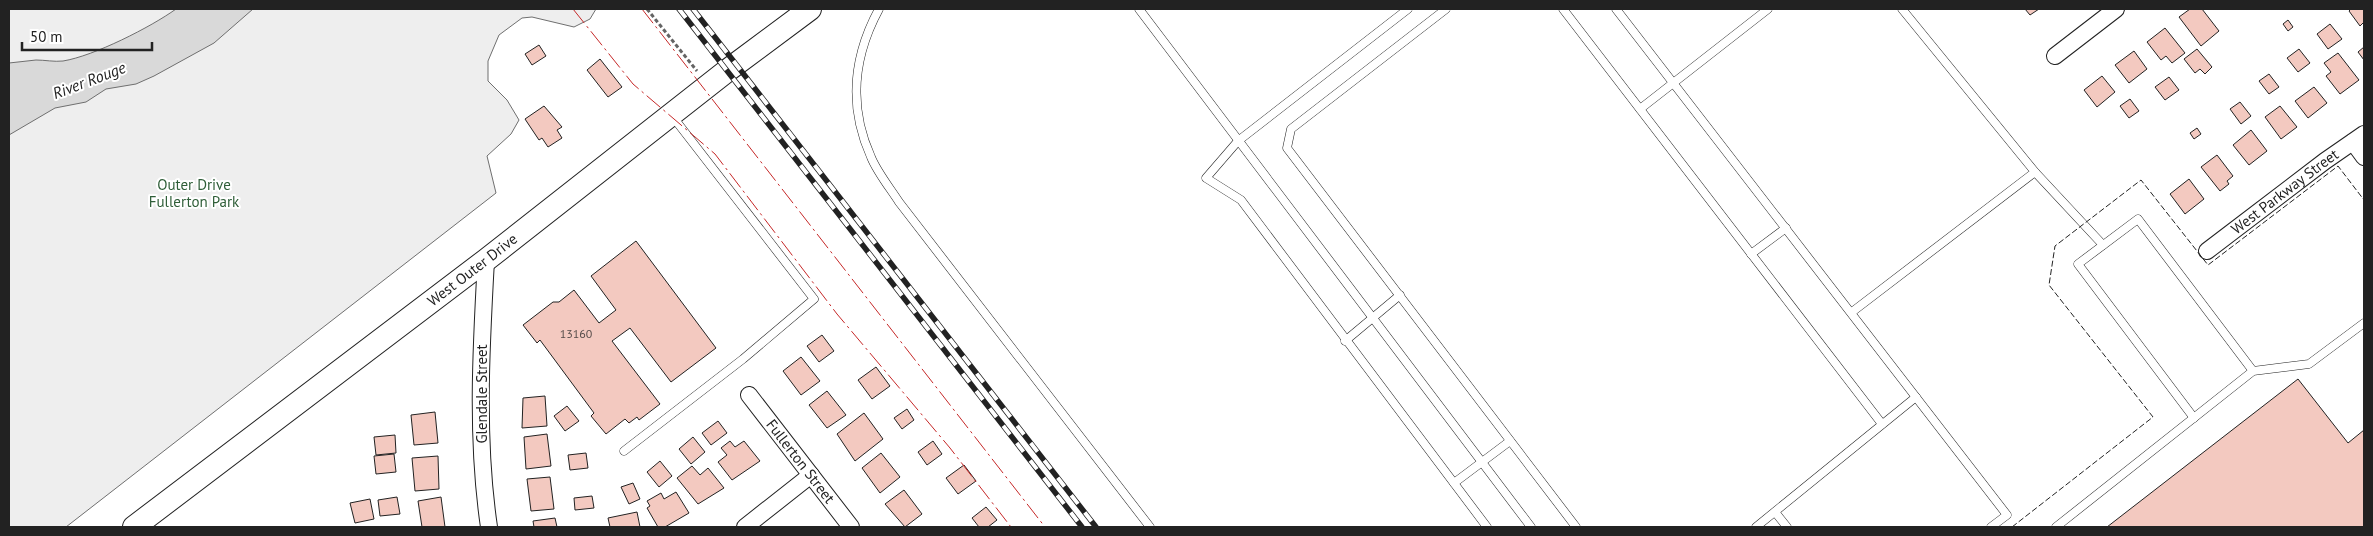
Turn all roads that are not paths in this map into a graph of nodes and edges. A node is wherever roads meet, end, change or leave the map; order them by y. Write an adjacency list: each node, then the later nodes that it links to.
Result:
1 (810, 9): 14 (main road, West Outer Drive)
2 (879, 9): 44 (lane)
3 (1139, 9): 16 (lane)
4 (1408, 9): 16 (lane)
5 (1446, 9): 24 (lane)
6 (1563, 9): 13 (lane)
7 (1616, 9): 12 (lane)
8 (1768, 9): 12 (lane)
9 (1902, 9): 18 (lane)
10 (2116, 9): 11 (street)
11 (2055, 56)
12 (1673, 83): 13 (lane); 19 (lane)
13 (1640, 109): 22 (lane)
14 (672, 115): 23 (main road, West Outer Drive); 35 (lane)
15 (2358, 138): 17 (street); 21 (street, West Parkway Street)
16 (1238, 141): 26 (lane); 28 (lane)
17 (2364, 157)
18 (2034, 172): 20 (lane); 25 (lane)
19 (1786, 228): 22 (lane); 25 (lane)
20 (2102, 245): 29 (lane); 32 (lane)
21 (2206, 251)
22 (1752, 254): 33 (lane)
23 (486, 260): 40 (main road, West Outer Drive); 41 (street, Glendale Street)
24 (1400, 295): 26 (lane); 34 (lane)
25 (1852, 312): 31 (lane)
26 (1373, 319): 28 (lane); 36 (lane)
27 (2364, 324): 29 (lane)
28 (1345, 340): 38 (lane)
29 (2254, 370): 32 (lane)
30 (749, 395): 37 (street, Fullerton Street)
31 (1916, 397): 33 (lane); 50 (lane)
32 (2194, 418): 51 (lane)
33 (1882, 424): 39 (lane)
34 (1510, 441): 36 (lane); 47 (lane)
35 (624, 451)
36 (1482, 462): 38 (lane); 46 (lane)
37 (811, 475): 42 (street); 43 (street, Fullerton Street)
38 (1454, 483): 45 (lane)
39 (1775, 512): 48 (lane); 49 (lane)
40 (134, 527)
41 (489, 527)
42 (745, 527)
43 (851, 527)
44 (1150, 527)
45 (1487, 527)
46 (1531, 527)
47 (1576, 527)
48 (1756, 527)
49 (1786, 527)
50 (1991, 527)
51 (2056, 527)

